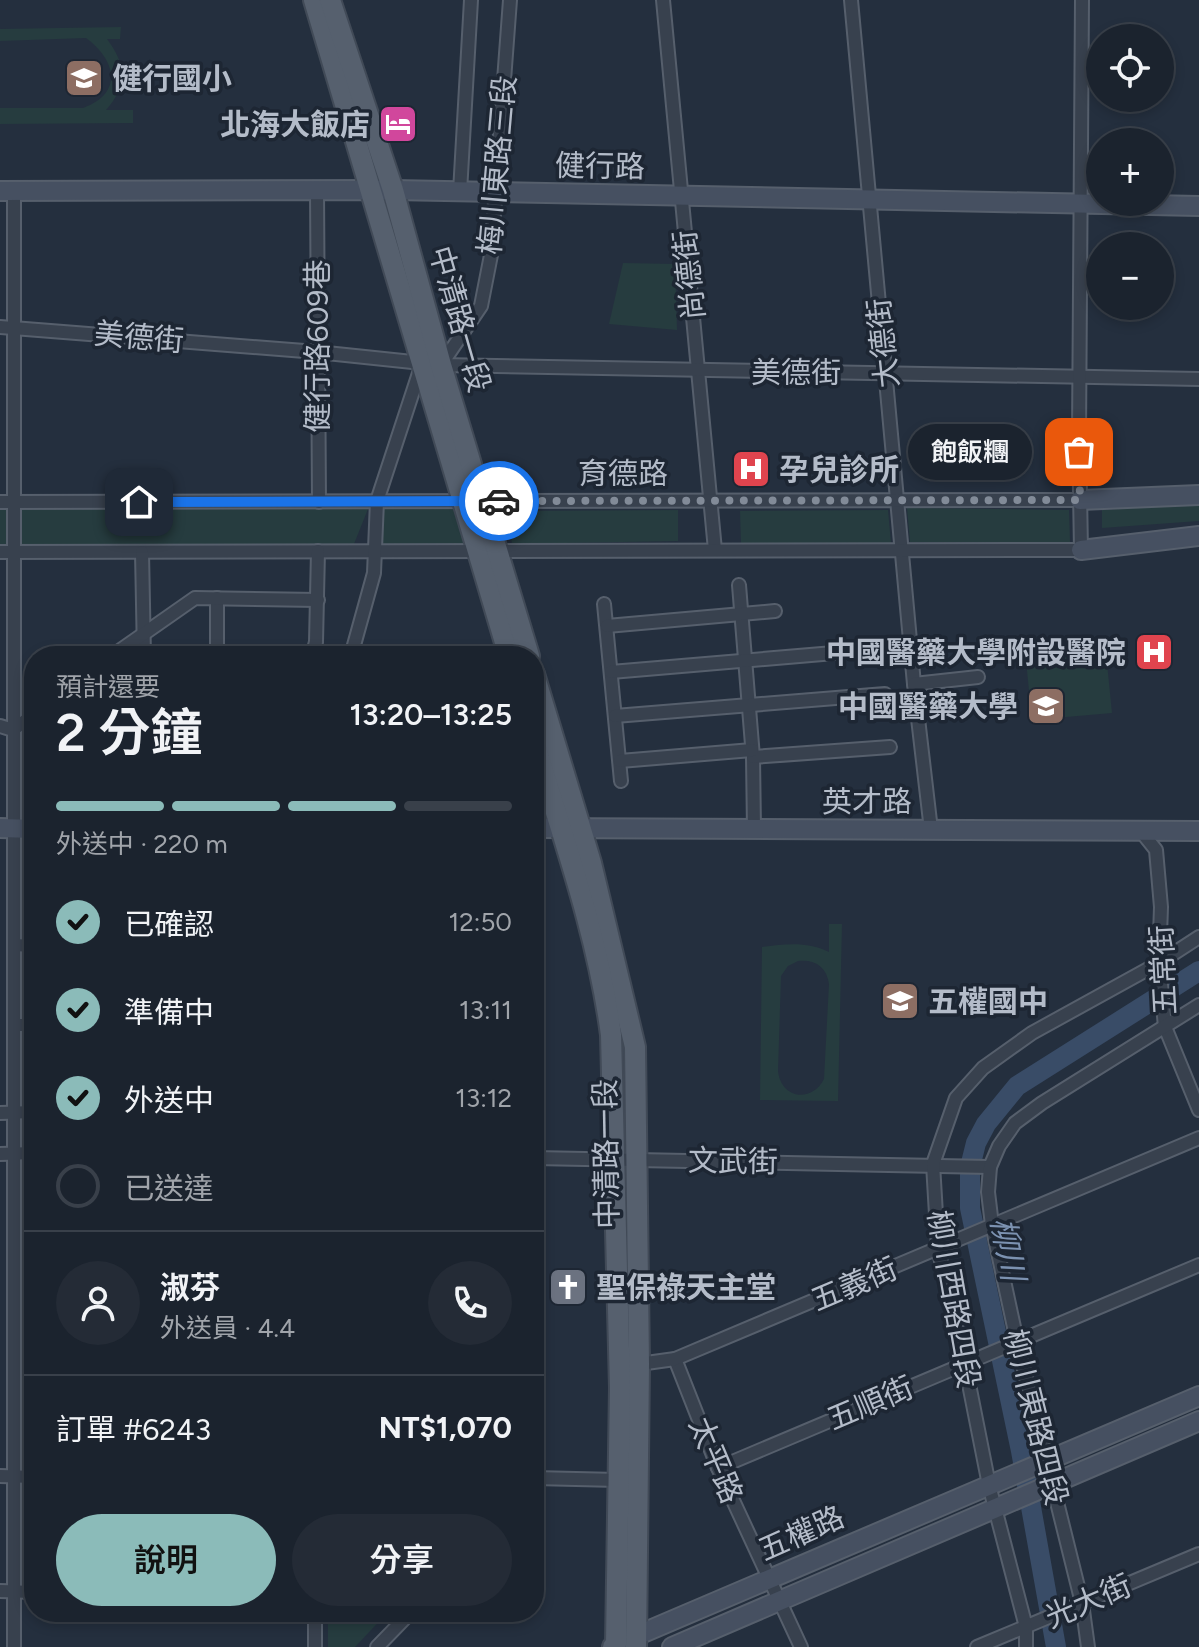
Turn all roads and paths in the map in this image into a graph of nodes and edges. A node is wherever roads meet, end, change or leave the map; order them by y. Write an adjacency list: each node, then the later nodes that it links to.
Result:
1 (314, 0): 9 (main road, 中清路一段)
2 (330, 0): 10 (main road, 中清路一段)
3 (471, 0): 12 (street)
4 (510, 0): 13 (street, 梅川東路三段)
5 (663, 0): 14 (street, 尚德街)
6 (851, 0): 15 (street, 大德街)
7 (1082, 0): 16 (street)
8 (317, 190): 9 (street, 健行路); 11 (street, 健行路); 20 (street, 健行路609巷)
9 (369, 190): 10 (street, 健行路); 21 (main road, 中清路一段)
10 (393, 190): 12 (street, 健行路); 21 (main road, 中清路一段)
11 (7, 191): 19 (street)
12 (460, 192): 13 (street, 健行路)
13 (497, 192): 14 (street, 健行路); 21 (street, 梅川東路三段)
14 (681, 195): 15 (street, 健行路); 22 (street, 尚德街)
15 (868, 199): 16 (street, 健行路); 23 (street, 大德街)
16 (1080, 204): 17 (street, 健行路); 24 (street)
17 (1199, 206)
18 (0, 327): 19 (street, 美德街)
19 (15, 328): 20 (street, 美德街); 32 (street)
20 (317, 352): 21 (street, 美德街); 33 (street, 健行路609巷)
21 (431, 364): 22 (street, 美德街); 28 (street, 梅川東路三段); 29 (main road, 中清路一段)
22 (699, 372): 23 (street, 美德街); 30 (street, 尚德街)
23 (886, 372): 24 (street, 美德街); 31 (street, 大德街)
24 (1080, 377): 25 (street, 美德街); 27 (street)
25 (1199, 379)
26 (1199, 495): 27 (street, 育德路)
27 (1080, 500): 31 (street, 育德路); 37 (street)
28 (377, 501): 29 (street, 育德路); 33 (street, 育德路); 39 (street, 梅川東路三段)
29 (472, 501): 30 (street, 育德路); 40 (main road, 中清路一段)
30 (711, 501): 31 (street, 育德路); 35 (street, 尚德街)
31 (897, 501): 36 (street, 大德街)
32 (6, 502): 33 (street, 育德路); 41 (street)
33 (319, 502)
34 (1199, 536): 37 (street)
35 (715, 550): 36 (street); 40 (street)
36 (902, 550): 37 (street); 62 (street, 大德街)
37 (1081, 550)
38 (318, 551): 39 (street); 42 (street); 45 (street)
39 (375, 551): 40 (street); 55 (street, 梅川東路三段)
40 (487, 551): 56 (main road, 中清路一段); 57 (main road, 中清路一段)
41 (6, 552): 42 (street); 69 (street)
42 (142, 552): 50 (street)
43 (739, 585): 48 (street)
44 (217, 598): 45 (street); 50 (street); 53 (street)
45 (318, 600): 54 (street)
46 (604, 604): 49 (street)
47 (775, 611): 48 (street)
48 (742, 614): 49 (street); 59 (street)
49 (607, 626): 60 (street)
50 (143, 632): 51 (street); 52 (street)
51 (125, 646)
52 (144, 646)
53 (217, 646)
54 (315, 646)
55 (354, 646)
56 (507, 646)
57 (525, 646)
58 (881, 649): 59 (street)
59 (746, 661): 60 (street); 64 (street)
60 (611, 672): 65 (street)
61 (978, 677): 62 (street)
62 (914, 684): 79 (street, 大德街)
63 (885, 694): 64 (street)
64 (749, 705): 65 (street); 71 (street)
65 (615, 716): 72 (street)
66 (544, 717): 76 (main road, 中清路一段)
67 (24, 722): 69 (street)
68 (0, 726): 69 (street)
69 (13, 730): 77 (street)
70 (890, 747): 71 (street)
71 (752, 753): 72 (street); 78 (street)
72 (620, 761): 74 (street)
73 (544, 765): 76 (main road, 中清路一段)
74 (621, 781)
75 (544, 828): 76 (street, 英才路)
76 (570, 828): 78 (street, 英才路); 97 (main road, 中清路一段)
77 (16, 829): 83 (street)
78 (754, 829): 79 (street, 英才路)
79 (931, 830): 80 (street, 英才路)
80 (1140, 830): 81 (street, 英才路); 85 (street, 五常街)
81 (1199, 831)
82 (1199, 937): 85 (street, 柳川西路四段)
83 (14, 945): 84 (street); 87 (street)
84 (24, 946)
85 (1160, 969): 89 (street, 五常街); 98 (street, 柳川西路四段)
86 (1199, 1005): 89 (street, 柳川東路四段)
87 (14, 1025): 88 (street); 91 (street)
88 (24, 1025)
89 (1165, 1027): 90 (street, 五常街); 99 (street, 柳川東路四段)
90 (1199, 1110)
91 (15, 1112): 92 (street); 93 (street); 95 (street)
92 (24, 1112)
93 (0, 1113)
94 (1199, 1138): 100 (street, 五義街)
95 (7, 1154): 103 (street)
96 (544, 1158): 97 (street, 文武街)
97 (626, 1160): 98 (street, 文武街); 107 (main road, 中清路一段); 108 (main road, 中清路一段)
98 (933, 1164): 99 (street, 文武街); 101 (street, 柳川西路四段)
99 (990, 1167): 100 (street, 柳川東路四段)
100 (987, 1227): 101 (street, 五義街); 104 (street, 柳川東路四段)
101 (941, 1247): 105 (street, 五義街); 106 (street, 柳川西路四段)
102 (1199, 1265): 104 (street, 五順街)
103 (7, 1318): 113 (street)
104 (1011, 1343): 106 (street, 五順街); 111 (street, 柳川東路四段)
105 (675, 1359): 107 (street, 五義街); 112 (street, 太平路)
106 (970, 1361): 112 (street, 五順街); 117 (street, 柳川西路四段)
107 (639, 1364): 108 (street); 129 (main road, 中清路一段)
108 (620, 1388): 115 (main road, 中清路一段)
109 (1199, 1396): 111 (street)
110 (1199, 1421): 116 (street)
111 (1048, 1460): 116 (street, 柳川東路四段); 117 (street, 五權路)
112 (718, 1468): 120 (street, 太平路)
113 (7, 1476): 122 (street)
114 (544, 1478): 115 (street)
115 (618, 1480): 129 (main road, 中清路一段)
116 (1053, 1483): 118 (street, 五權路); 125 (street, 柳川東路四段)
117 (989, 1485): 118 (street, 柳川西路四段); 120 (street, 五權路)
118 (994, 1508): 124 (street, 五權路); 128 (street, 柳川西路四段)
119 (1199, 1554): 125 (street, 光大街)
120 (769, 1580): 124 (street, 太平路); 129 (street, 五權路)
121 (0, 1591): 122 (street)
122 (14, 1591): 123 (street); 130 (street)
123 (24, 1592)
124 (779, 1600): 133 (street, 五權路); 134 (street, 太平路)
125 (1082, 1603): 128 (street, 光大街); 137 (street, 柳川東路四段)
126 (315, 1622): 131 (street)
127 (401, 1622): 132 (street)
128 (1031, 1624): 135 (street, 光大街); 136 (street, 柳川西路四段)
129 (624, 1644)
130 (14, 1647)
131 (315, 1647)
132 (377, 1647)
133 (672, 1647)
134 (801, 1647)
135 (977, 1647)
136 (1026, 1647)
137 (1088, 1647)

